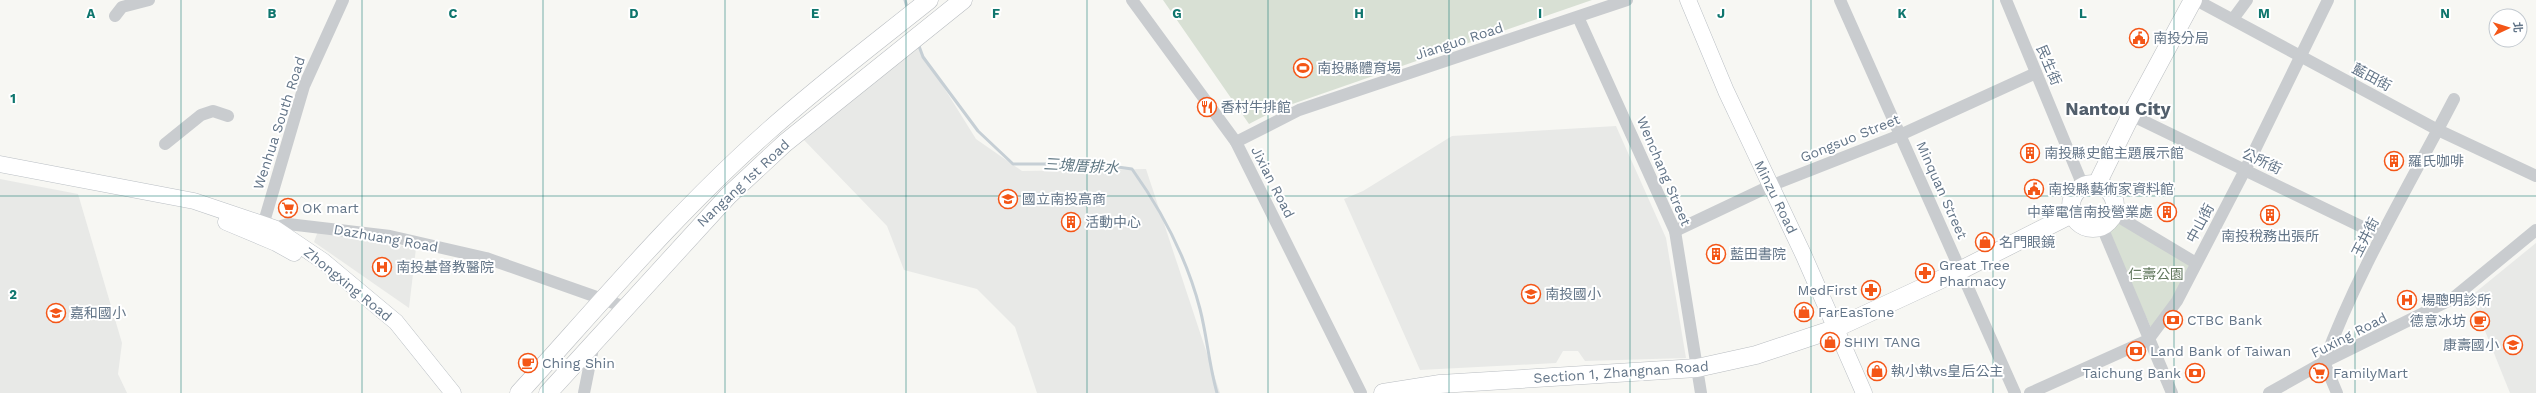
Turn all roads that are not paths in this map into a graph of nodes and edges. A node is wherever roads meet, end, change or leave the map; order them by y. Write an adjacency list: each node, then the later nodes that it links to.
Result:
1 (149, 0): 13 (street)
2 (343, 0): 35 (street, Wenhua South Road)
3 (929, 0): 39 (main road, Nangang 1st Road)
4 (963, 0): 40 (main road, Nangang 1st Road)
5 (1132, 0): 23 (street, Jixian Road)
6 (1627, 0): 14 (street, Jianguo Road)
7 (1688, 0): 30 (main road, Minzu Road)
8 (1840, 0): 22 (street, Minquan Street)
9 (2006, 0): 17 (street, 民生街)
10 (2194, 0): 15 (street, 藍田街); 19 (main road)
11 (2247, 0): 15 (street)
12 (2328, 0): 16 (street, 中山街)
13 (115, 16)
14 (1578, 17): 23 (street, Jianguo Road); 34 (street, Wenchang Street)
15 (2233, 18): 16 (street, 藍田街)
16 (2301, 56): 21 (street, 藍田街); 26 (street, 中山街)
17 (2036, 73): 22 (street, Gongsuo Street); 29 (street, 民生街)
18 (2454, 99): 21 (street, 玉井街)
19 (2131, 115): 26 (street, 公所街); 29 (main road)
20 (228, 116): 24 (street)
21 (2438, 130): 28 (street, 藍田街); 36 (street, 玉井街)
22 (1900, 135): 30 (street, Gongsuo Street); 38 (street, Minquan Street)
23 (1236, 142): 51 (street, Jixian Road)
24 (165, 144)
25 (0, 164): 35 (main road, Dazhuang Road)
26 (2245, 170): 36 (street, 公所街); 37 (street, 中山街)
27 (0, 172): 35 (main road)
28 (2536, 176)
29 (2090, 185): 31 (main road); 32 (main road)
30 (1770, 186): 34 (street, Gongsuo Street); 41 (main road, Minzu Road)
31 (2072, 214): 32 (main road); 38 (main road, Section 1, Zhangnan Road)
32 (2108, 220): 37 (street); 43 (street)
33 (2536, 230): 44 (street, Fuxing Road)
34 (1675, 231): 45 (street, Wenchang Street)
35 (268, 233): 39 (street, Dazhuang Road); 46 (main road, Zhongxing Road); 47 (main road, Zhongxing Road)
36 (2381, 236): 44 (street, 玉井街)
37 (2196, 263): 43 (street, 中山街)
38 (1961, 270): 41 (main road, Section 1, Zhangnan Road); 55 (street, Minquan Street)
39 (604, 299): 40 (street, Dazhuang Road); 48 (main road, Nangang 1st Road)
40 (625, 307): 42 (main road, Nangang 1st Road)
41 (1834, 329): 45 (main road, Section 1, Zhangnan Road); 54 (main road, Minzu Road)
42 (594, 340): 49 (main road, Nangang 1st Road); 50 (street)
43 (2148, 340): 56 (street, 中山街); 57 (street)
44 (2324, 362): 58 (street, Fuxing Road); 59 (street)
45 (1697, 368): 52 (main road, Section 1, Zhangnan Road); 53 (street, Wenchang Street)
46 (439, 393)
47 (452, 393)
48 (519, 393)
49 (548, 393)
50 (584, 393)
51 (1361, 393)
52 (1384, 393)
53 (1701, 393)
54 (1864, 393)
55 (2015, 393)
56 (2030, 393)
57 (2172, 393)
58 (2269, 393)
59 (2337, 393)

